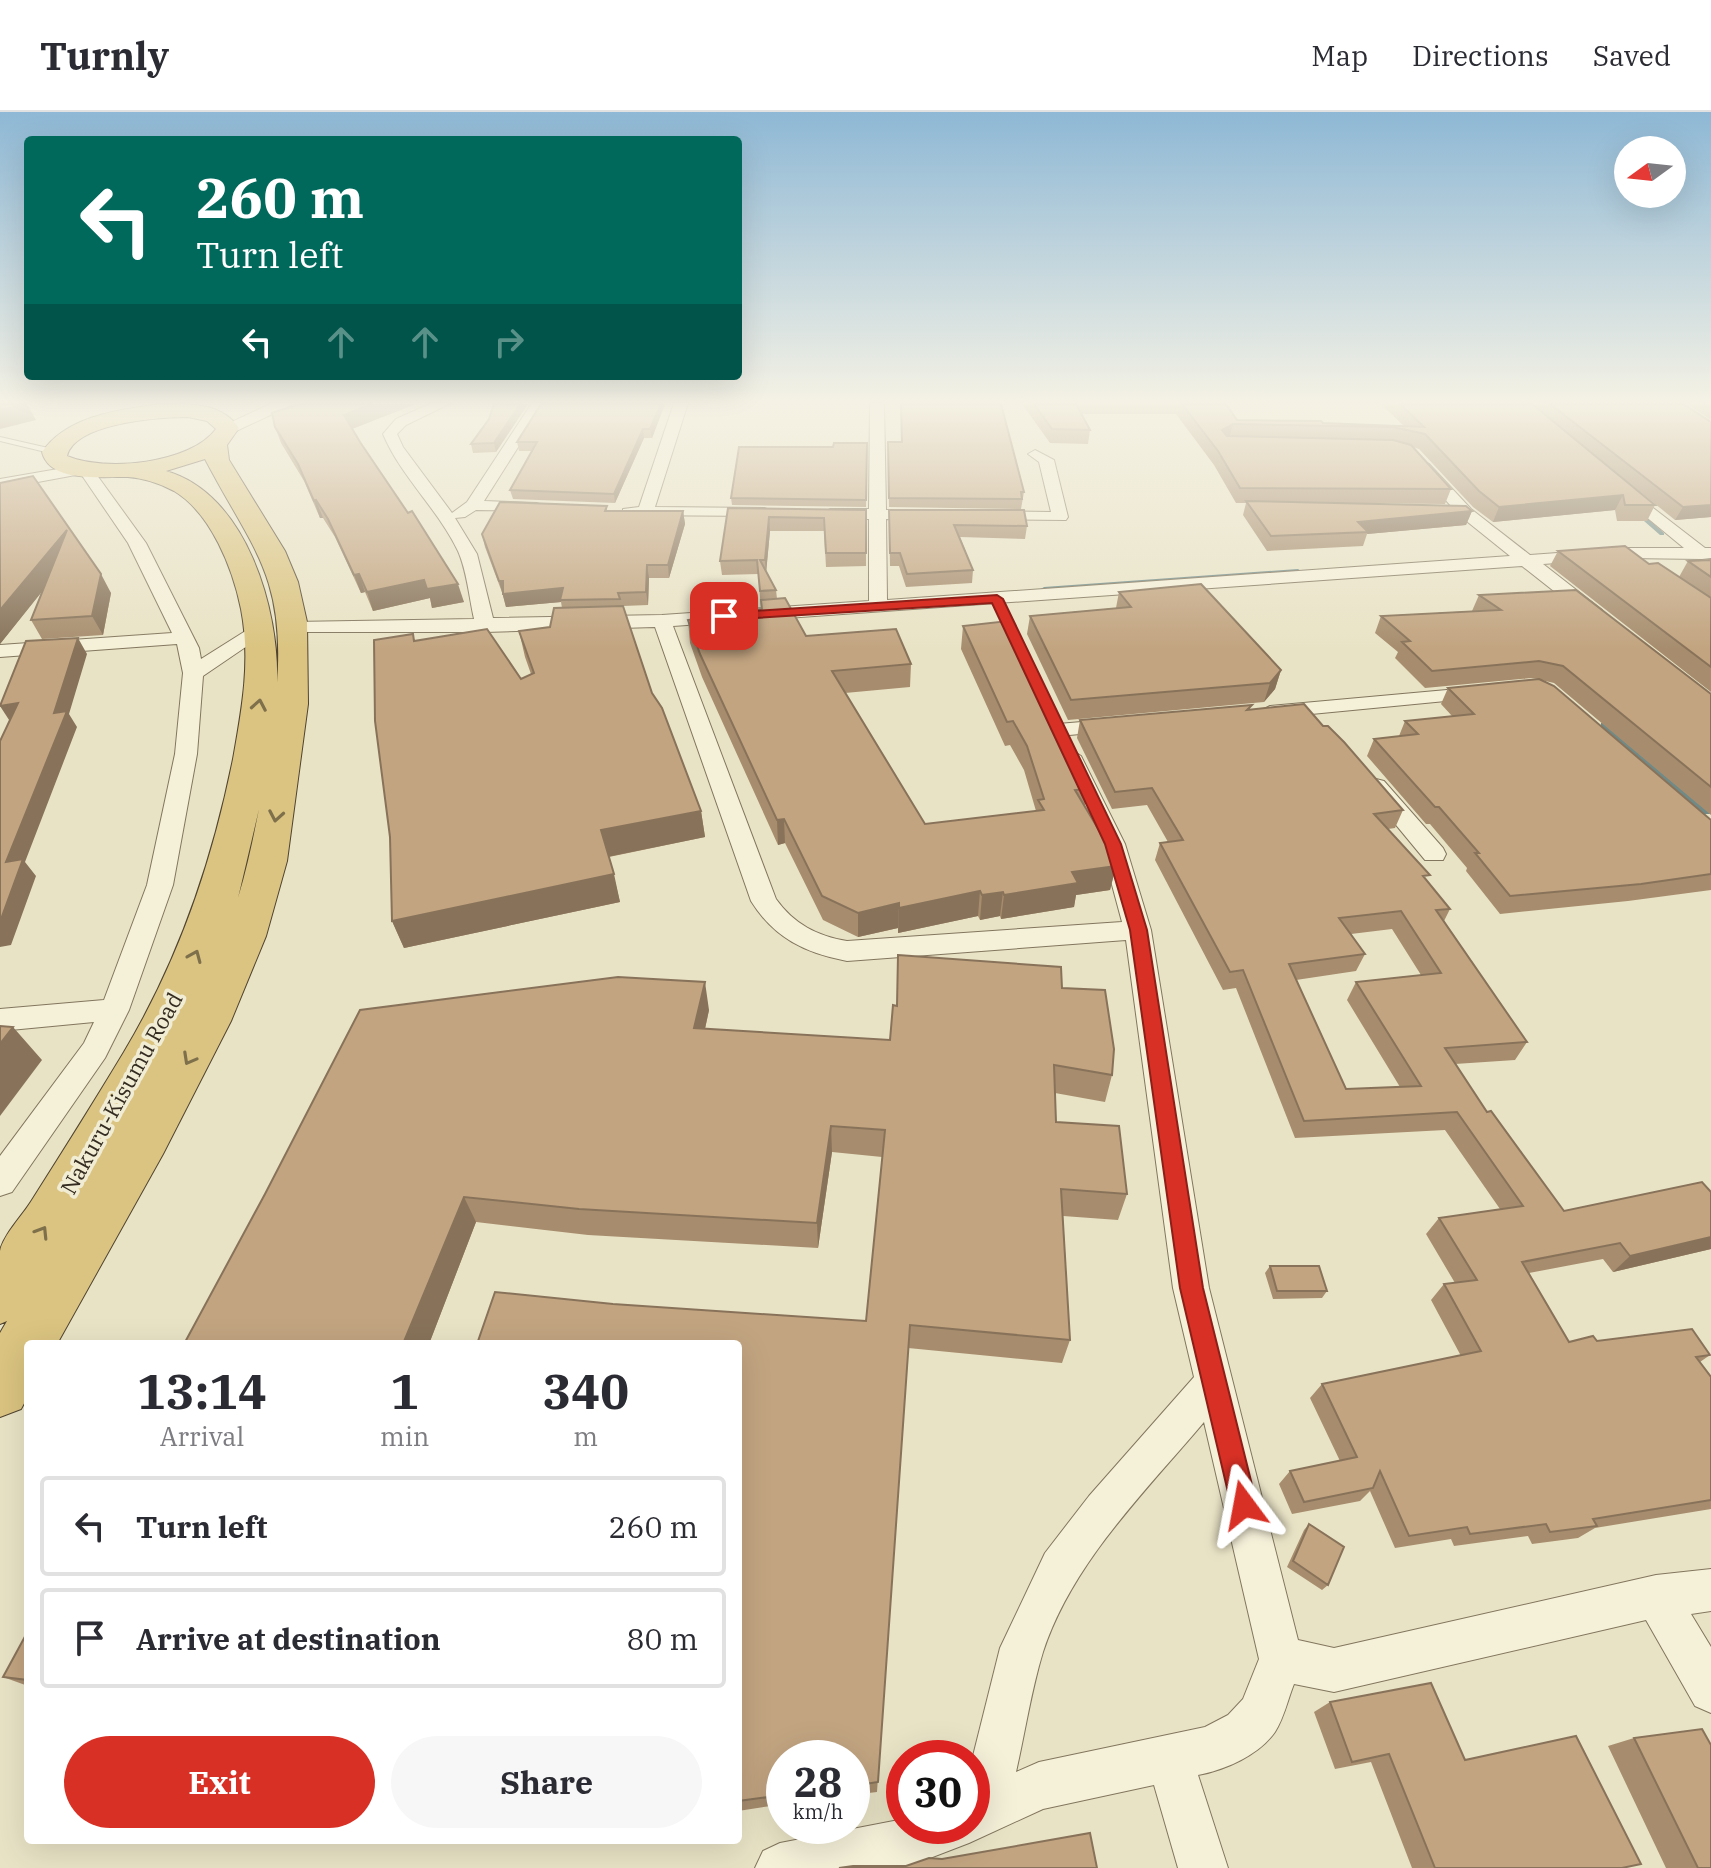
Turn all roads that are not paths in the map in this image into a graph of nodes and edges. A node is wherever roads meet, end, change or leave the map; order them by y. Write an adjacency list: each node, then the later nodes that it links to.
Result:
1 (94, 485): 32 (street)
2 (182, 485): 30 (highway, Nakuru-Kisumu Road)
3 (232, 485): 30 (highway, Nakuru-Kisumu Road)
4 (423, 485): 22 (street)
5 (486, 485): 11 (street)
6 (654, 485): 14 (street)
7 (878, 485): 19 (street)
8 (1052, 485): 21 (street)
9 (1440, 485): 16 (street)
10 (1617, 485): 24 (street)
11 (473, 505): 12 (street); 22 (street)
12 (551, 508)
13 (614, 511): 14 (street)
14 (645, 512): 17 (street)
15 (1433, 512): 16 (street)
16 (1465, 512): 25 (street)
17 (785, 513)
18 (816, 514): 19 (street)
19 (879, 514): 20 (street); 27 (street)
20 (939, 515)
21 (969, 515)
22 (449, 521): 29 (street)
23 (1627, 553): 24 (street); 25 (street); 26 (street)
24 (1707, 554)
25 (1528, 562): 27 (street); 31 (street)
26 (1651, 570)
27 (878, 604): 28 (street)
28 (662, 621): 29 (street); 42 (street)
29 (485, 626): 30 (street)
30 (278, 629): 34 (street); 46 (highway, Nakuru-Kisumu Road, one-way to 30); 47 (highway, Nakuru-Kisumu Road, one-way to 47)
31 (1613, 629)
32 (182, 638): 33 (street); 34 (street)
33 (0, 651)
34 (193, 673): 43 (street)
35 (1496, 691): 36 (street)
36 (1311, 709): 37 (street); 39 (street)
37 (1247, 714)
38 (1137, 723): 42 (street)
39 (1331, 733)
40 (1362, 770): 41 (street)
41 (1434, 854)
42 (1138, 930): 49 (street)
43 (115, 1010): 44 (street); 45 (street)
44 (0, 1020)
45 (0, 1182)
46 (0, 1298)
47 (28, 1340)
48 (24, 1347): 50 (highway, Nakuru-Kisumu Road, one-way to 50)
49 (1214, 1382): 53 (street); 55 (street)
50 (0, 1388)
51 (1711, 1590): 52 (street)
52 (1656, 1596): 53 (street); 54 (street)
53 (1281, 1659): 56 (street)
54 (1711, 1690)
55 (990, 1751)
56 (1170, 1760): 57 (street); 60 (street)
57 (990, 1808)
58 (907, 1844): 59 (street)
59 (780, 1868)
60 (1203, 1868)

